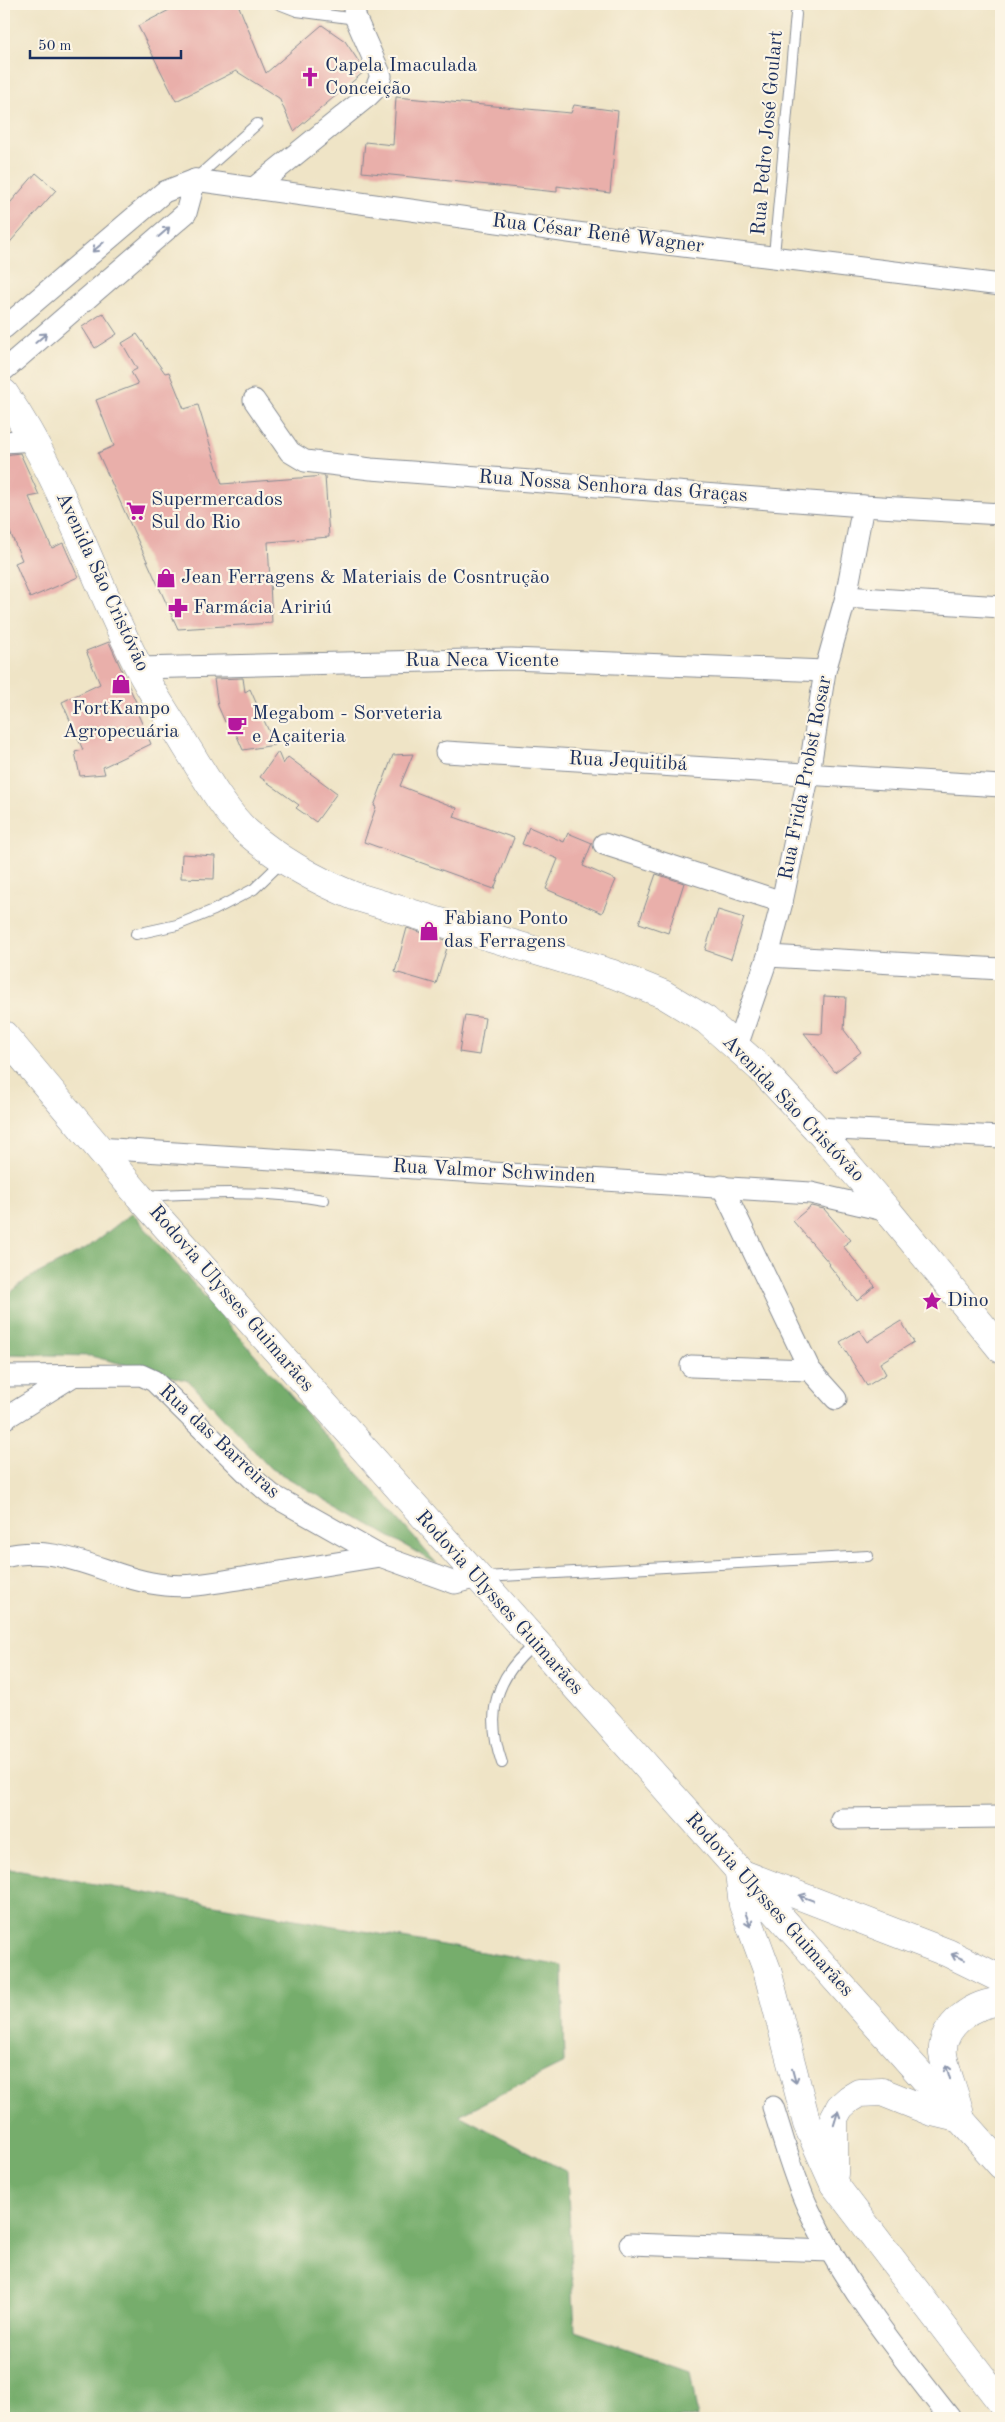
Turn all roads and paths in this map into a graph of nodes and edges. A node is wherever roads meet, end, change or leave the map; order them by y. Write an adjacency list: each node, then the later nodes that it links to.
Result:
1 (279, 4): 2 (lane)
2 (354, 12): 6 (street)
3 (796, 14): 7 (lane, Rua Pedro José Goulart)
4 (257, 124): 5 (lane)
5 (194, 180): 6 (street, Rua César Renê Wagner); 9 (street, one-way to 9); 10 (street, one-way to 5)
6 (254, 188): 7 (street, Rua César Renê Wagner)
7 (774, 256): 8 (street, Rua César Renê Wagner)
8 (1001, 285)
9 (4, 328)
10 (4, 370)
11 (4, 394): 13 (main road, Avenida São Cristóvão)
12 (254, 400): 15 (street, Rua Nossa Senhora das Graças)
13 (34, 440): 14 (street); 19 (main road, Avenida São Cristóvão)
14 (4, 442)
15 (863, 506): 16 (street, Rua Nossa Senhora das Graças); 17 (street, Rua Frida Probst Rosar)
16 (1001, 514)
17 (846, 597): 18 (street); 20 (street, Rua Frida Probst Rosar)
18 (1001, 607)
19 (140, 668): 20 (street, Rua Neca Vicente); 25 (main road, Avenida São Cristóvão)
20 (825, 672): 22 (street, Rua Frida Probst Rosar)
21 (446, 752): 22 (street, Rua Jequitibá)
22 (809, 773): 23 (street, Rua Jequitibá); 26 (street, Rua Frida Probst Rosar)
23 (1001, 786)
24 (604, 844): 26 (street)
25 (283, 860): 27 (lane); 31 (main road, Avenida São Cristóvão)
26 (782, 902): 28 (street, Rua Frida Probst Rosar)
27 (136, 934)
28 (768, 956): 29 (street); 31 (street, Rua Frida Probst Rosar)
29 (1001, 969)
30 (4, 1035): 34 (main road, Rodovia Ulysses Guimarães)
31 (737, 1046): 32 (main road, Avenida São Cristóvão)
32 (816, 1128): 33 (street); 38 (main road, Avenida São Cristóvão)
33 (1001, 1137)
34 (97, 1148): 35 (street, Rua Valmor Schwinden); 36 (main road, Rodovia Ulysses Guimarães)
35 (722, 1186): 38 (street, Rua Valmor Schwinden); 41 (street)
36 (140, 1196): 37 (lane); 49 (main road, Rodovia Ulysses Guimarães)
37 (324, 1200)
38 (888, 1211): 39 (main road, Avenida São Cristóvão)
39 (1001, 1349)
40 (692, 1366): 41 (street)
41 (810, 1370): 44 (street)
42 (4, 1376): 43 (street, Rua das Barreiras)
43 (73, 1376): 45 (street); 46 (street, Rua das Barreiras)
44 (836, 1399)
45 (4, 1419)
46 (380, 1556): 48 (street); 49 (street, Rua das Barreiras)
47 (868, 1556): 49 (lane)
48 (4, 1557)
49 (477, 1577): 50 (main road, Rodovia Ulysses Guimarães)
50 (535, 1643): 51 (lane); 54 (main road, Rodovia Ulysses Guimarães)
51 (502, 1763)
52 (1001, 1817): 53 (street)
53 (841, 1819)
54 (740, 1873): 55 (main road, one-way to 54); 58 (main road, Rodovia Ulysses Guimarães); 60 (main road, one-way to 60)
55 (1001, 1979)
56 (1001, 2002): 58 (main road, one-way to 56)
57 (773, 2107): 62 (street)
58 (961, 2119): 59 (main road, Rodovia Ulysses Guimarães); 60 (main road, one-way to 58)
59 (1001, 2165)
60 (834, 2184): 63 (main road)
61 (630, 2244): 62 (street)
62 (831, 2251): 64 (street)
63 (1001, 2402)
64 (950, 2418)

